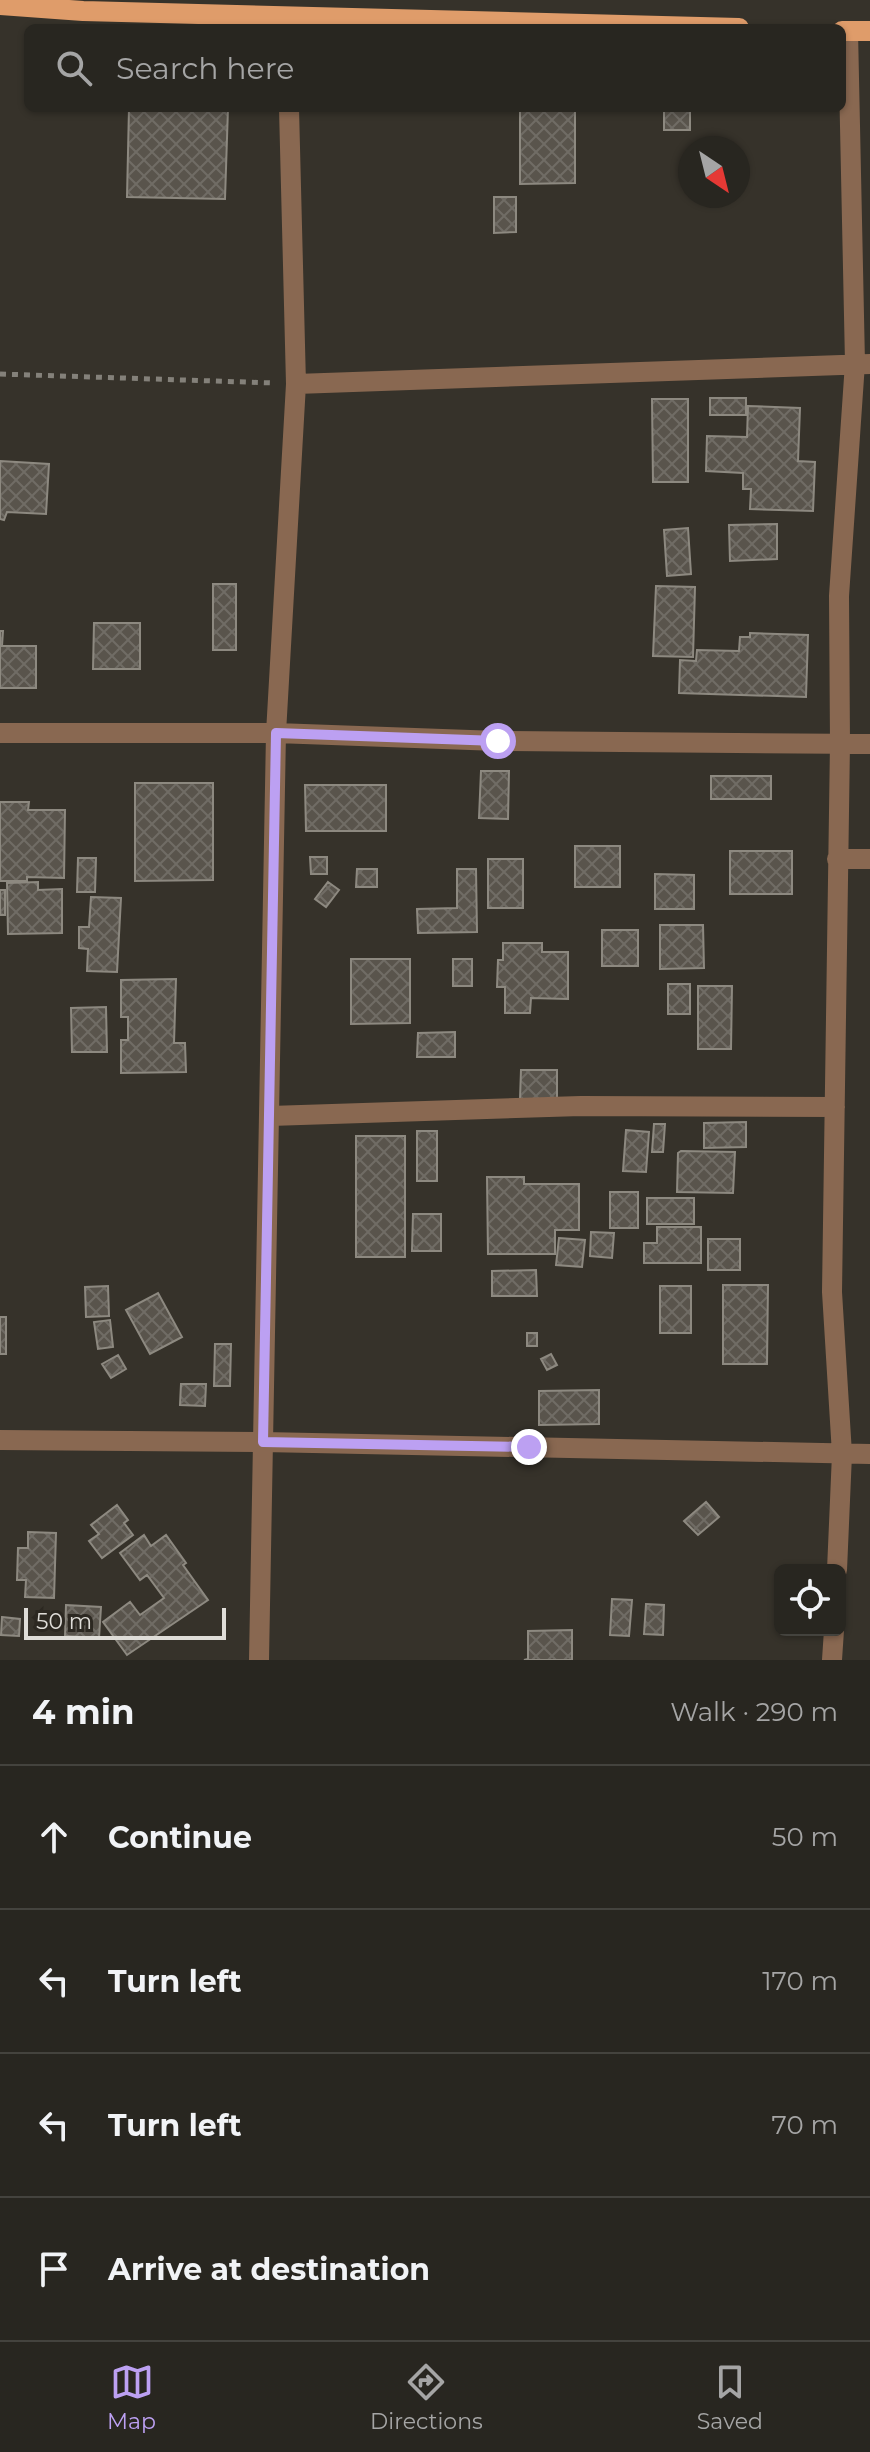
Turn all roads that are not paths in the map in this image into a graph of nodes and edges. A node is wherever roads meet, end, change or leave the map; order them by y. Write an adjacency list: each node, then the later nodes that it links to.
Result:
1 (0, 5): 2 (main road)
2 (287, 22): 3 (main road)
3 (438, 24)
4 (846, 31): 5 (main road)
5 (870, 31)
6 (846, 51): 8 (street)
7 (289, 112): 9 (street)
8 (862, 364): 9 (street); 12 (street)
9 (296, 384): 11 (street)
10 (0, 733): 11 (street)
11 (276, 733): 12 (street); 17 (street)
12 (840, 743): 13 (street); 14 (street)
13 (870, 744)
14 (837, 859): 15 (street); 16 (street)
15 (870, 859)
16 (835, 1107): 17 (street); 20 (street)
17 (270, 1116): 19 (street)
18 (0, 1440): 19 (street)
19 (263, 1442): 20 (street); 24 (street)
20 (842, 1454): 21 (street); 22 (street)
21 (870, 1454)
22 (837, 1564)
23 (834, 1636): 25 (street)
24 (259, 1660)
25 (832, 1660)

